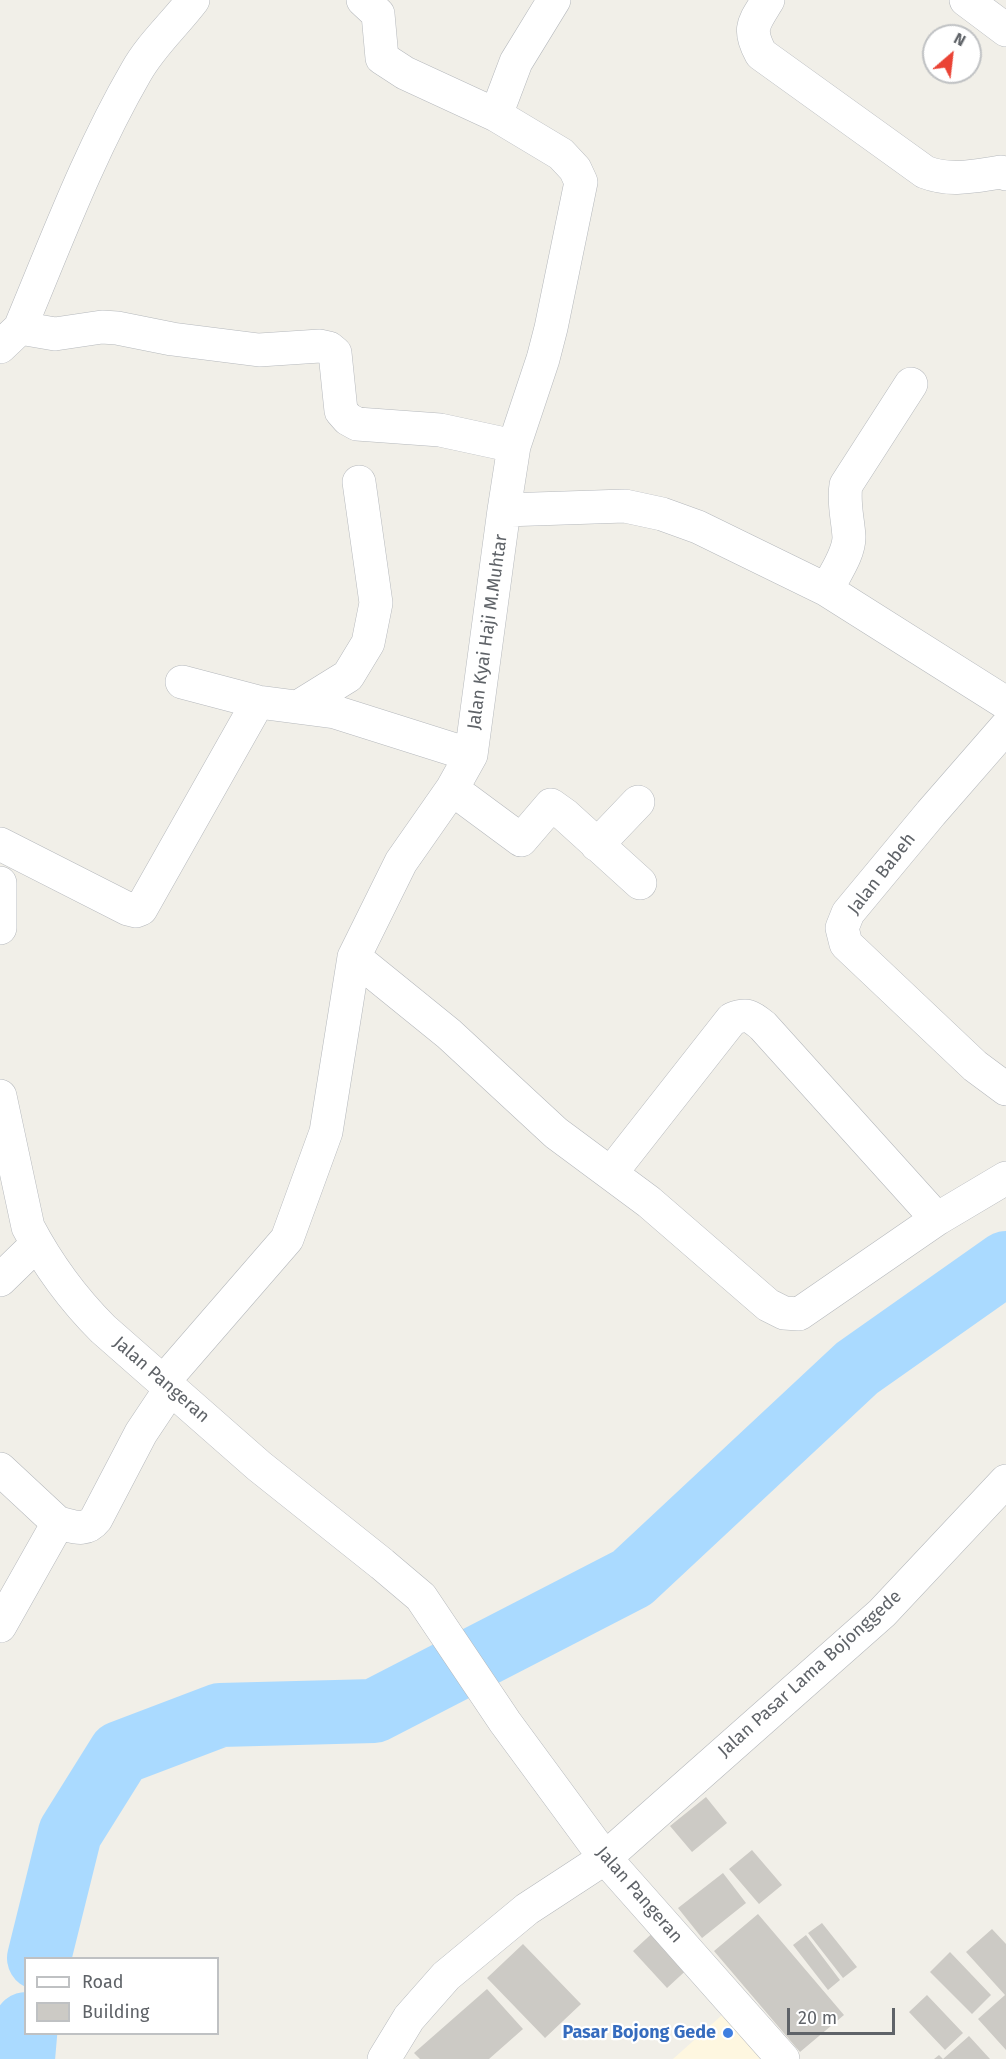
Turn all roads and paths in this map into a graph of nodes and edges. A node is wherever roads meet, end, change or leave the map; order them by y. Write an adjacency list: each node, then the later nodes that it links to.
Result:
1 (192, 0): 9 (street)
2 (363, 0): 7 (street, Jalan Kyai Haji M.Muhtar)
3 (554, 0): 7 (street)
4 (768, 0): 8 (street)
5 (966, 0): 6 (street)
6 (1006, 30)
7 (496, 114): 11 (street, Jalan Kyai Haji M.Muhtar)
8 (1006, 174)
9 (10, 337): 11 (street)
10 (911, 384): 14 (street)
11 (514, 446): 13 (street, Jalan Kyai Haji M.Muhtar)
12 (359, 482): 18 (street)
13 (504, 510): 14 (street); 20 (street, Jalan Kyai Haji M.Muhtar)
14 (827, 590): 17 (street)
15 (182, 682): 16 (street, Jalan Kyai Haji M.Muhtar)
16 (258, 702): 18 (street, Jalan Kyai Haji M.Muhtar); 23 (street)
17 (1006, 703)
18 (297, 707): 20 (street, Jalan Kyai Haji M.Muhtar)
19 (1006, 727): 29 (street, Jalan Babeh)
20 (471, 755): 21 (street, Jalan Kyai Haji M.Muhtar)
21 (452, 789): 24 (street); 28 (street, Jalan Kyai Haji M.Muhtar)
22 (638, 802): 24 (street)
23 (0, 844)
24 (597, 845): 26 (street)
25 (0, 883): 27 (street)
26 (640, 883)
27 (0, 928)
28 (354, 957): 31 (street); 36 (street, Jalan Kyai Haji M.Muhtar)
29 (1006, 1089)
30 (0, 1096): 34 (street, Jalan Pangeran)
31 (611, 1173): 33 (street); 33 (street)
32 (1006, 1178): 33 (street)
33 (937, 1219)
34 (22, 1230): 35 (street); 36 (street, Jalan Pangeran)
35 (0, 1280)
36 (167, 1385): 39 (street, Jalan Kyai Haji M.Muhtar); 41 (street, Jalan Pangeran)
37 (0, 1469): 39 (street)
38 (1006, 1481): 41 (street, Jalan Pasar Lama Bojonggede)
39 (58, 1522): 40 (street)
40 (0, 1626)
41 (605, 1858): 42 (street, Jalan Pasar Lama Bojonggede); 43 (street, Jalan Pangeran)
42 (384, 2059)
43 (783, 2059)

